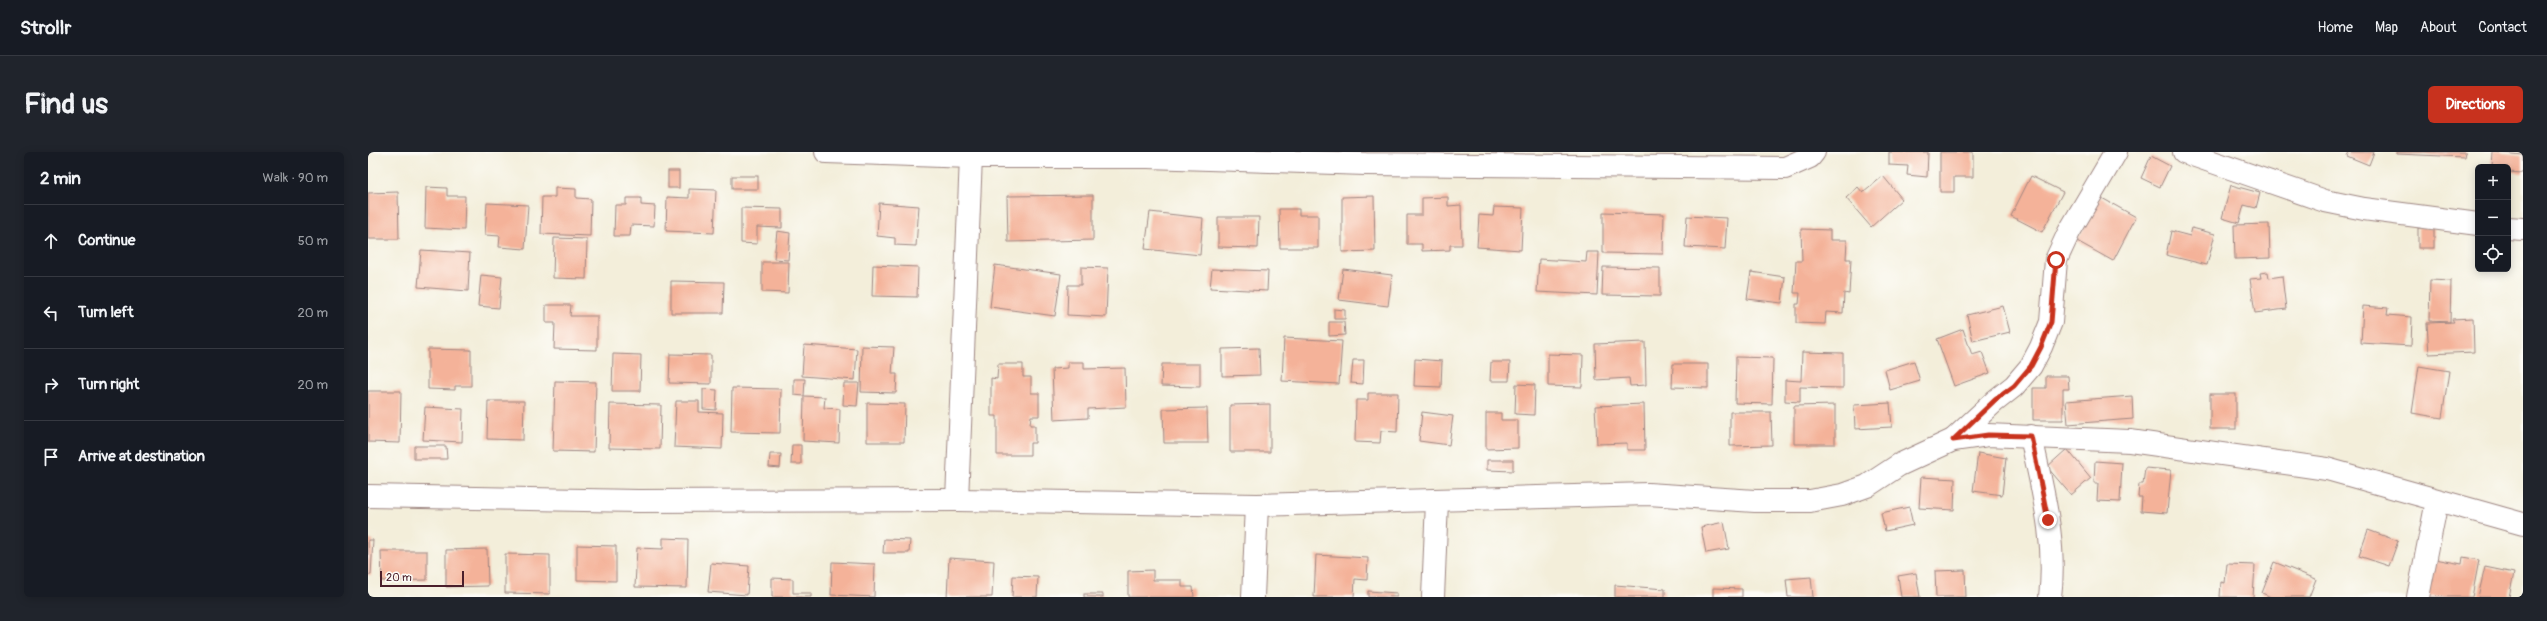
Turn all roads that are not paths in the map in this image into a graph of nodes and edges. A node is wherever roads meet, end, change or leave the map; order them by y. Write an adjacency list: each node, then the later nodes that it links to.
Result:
1 (826, 152): 6 (street)
2 (1814, 152): 7 (street)
3 (2116, 152): 12 (street)
4 (2184, 152): 8 (street)
5 (1148, 154): 6 (street); 7 (street)
6 (971, 157): 14 (street)
7 (1492, 158)
8 (2475, 224)
9 (2511, 228): 10 (street)
10 (2523, 229)
11 (2031, 436): 12 (street); 16 (street); 21 (street)
12 (1953, 440): 15 (street)
13 (368, 496): 14 (street)
14 (956, 500): 17 (street)
15 (1437, 501): 17 (street); 20 (street)
16 (2437, 501): 18 (street); 22 (street)
17 (1257, 505): 19 (street)
18 (2523, 524)
19 (1253, 597)
20 (1433, 597)
21 (2050, 597)
22 (2418, 597)

